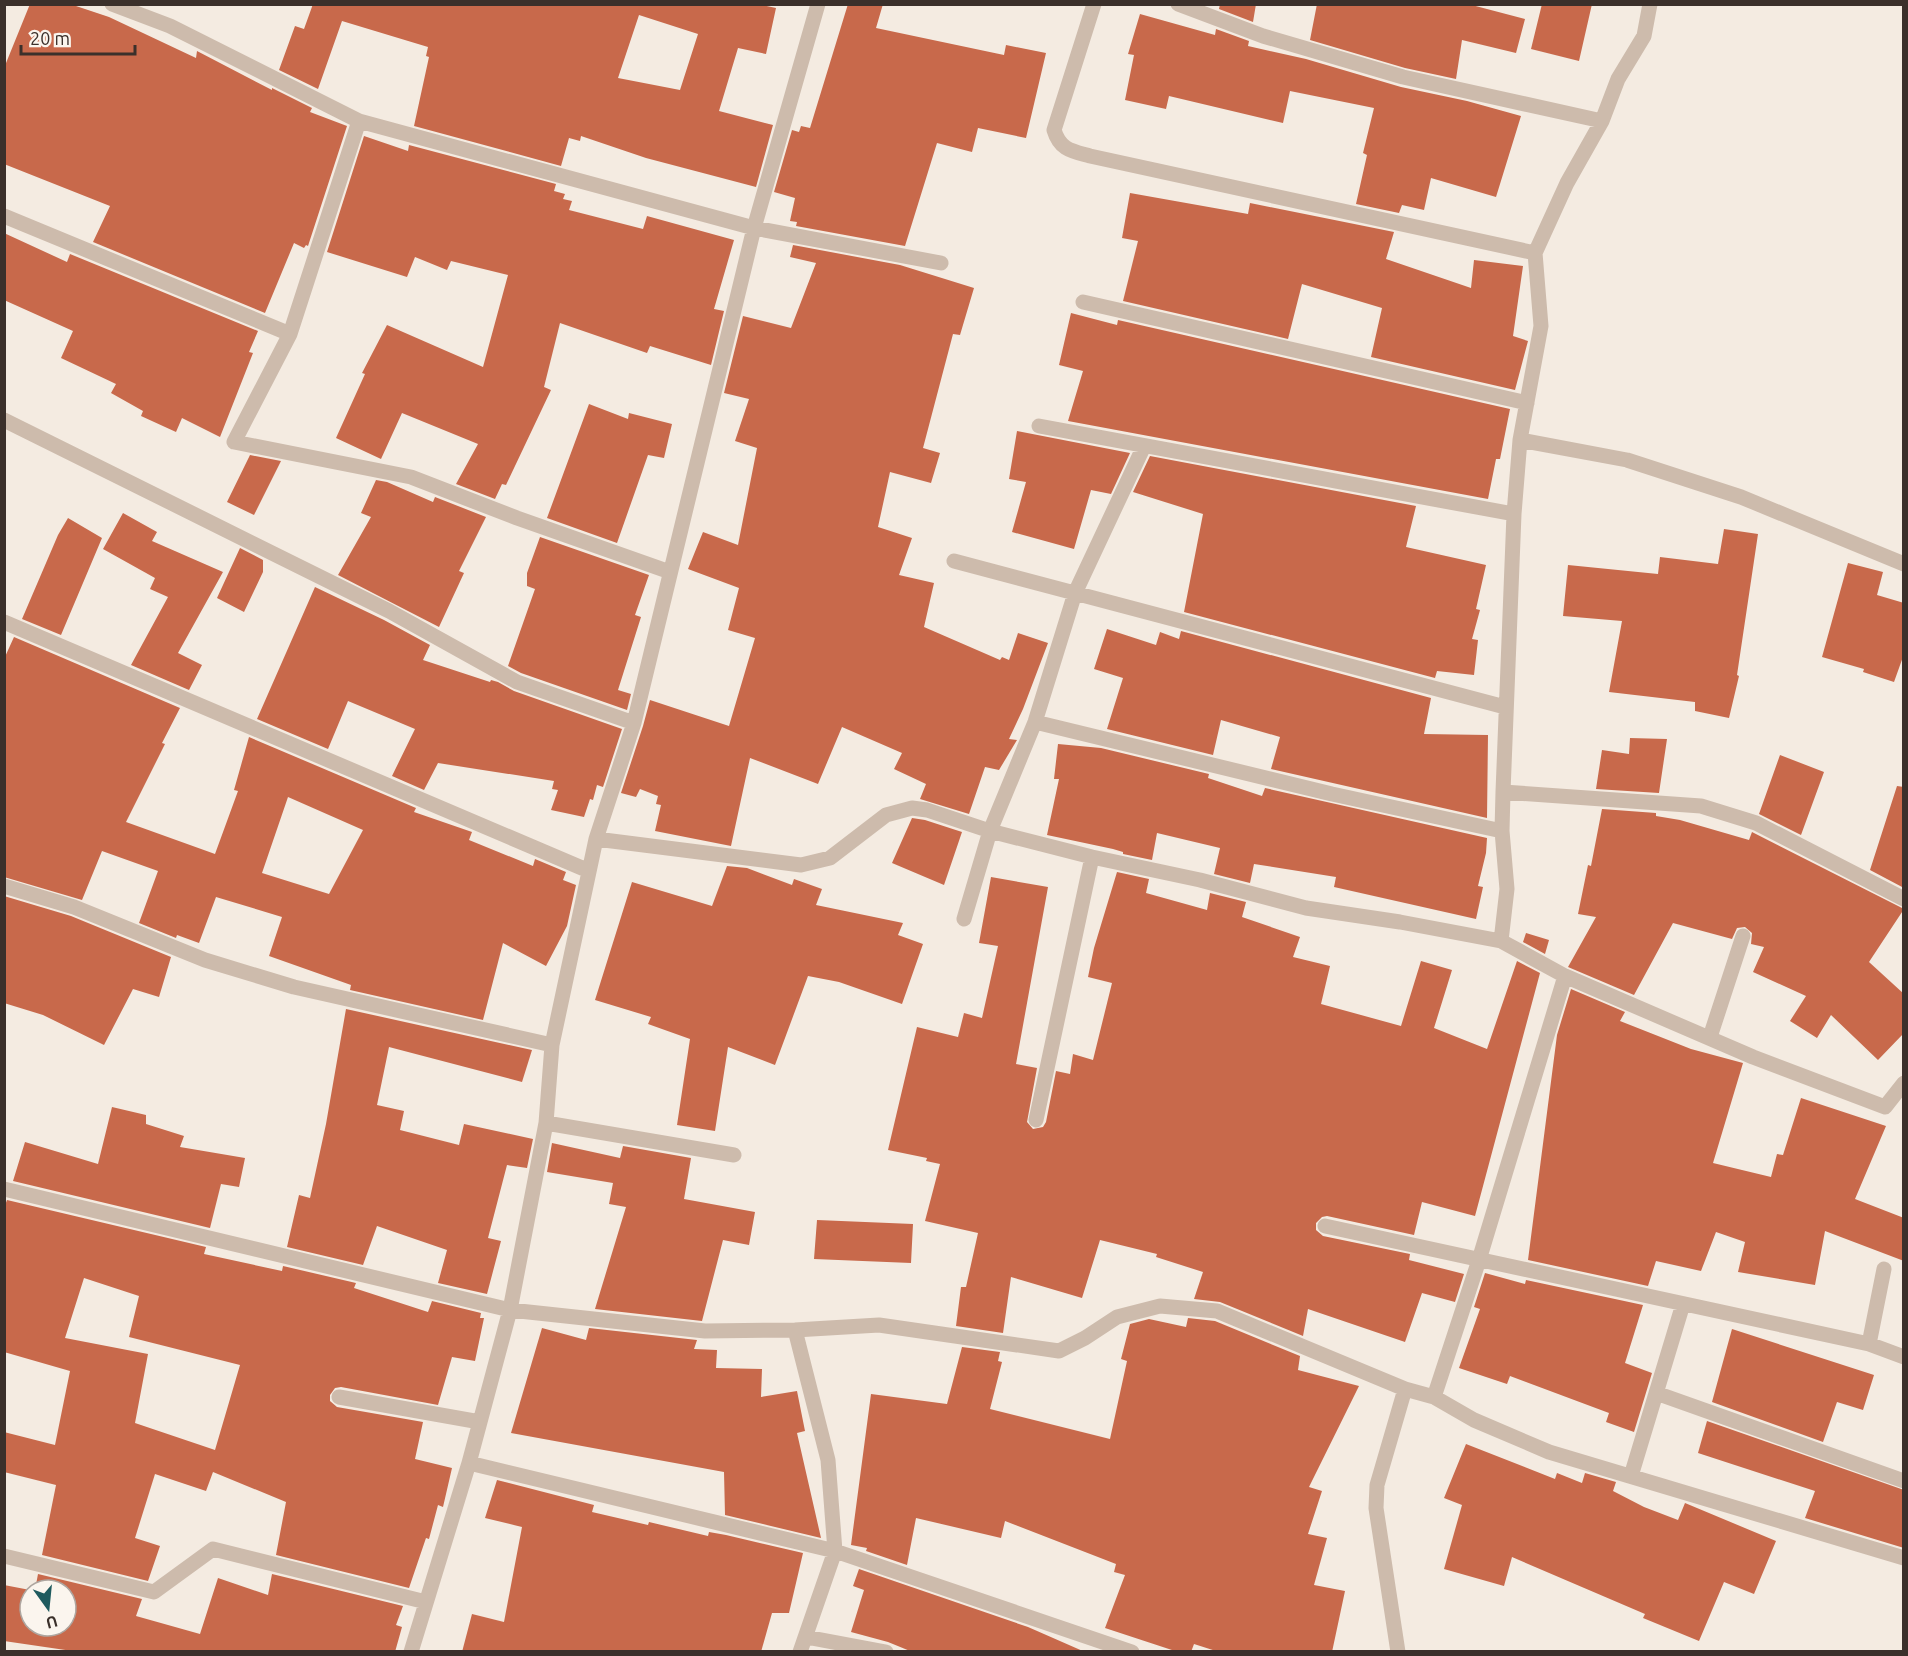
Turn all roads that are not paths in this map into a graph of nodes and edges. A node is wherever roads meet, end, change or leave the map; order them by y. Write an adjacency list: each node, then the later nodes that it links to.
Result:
1 (112, 4): 6 (street)
2 (1094, 4): 10 (street)
3 (1178, 4): 7 (street)
4 (1650, 4): 7 (street)
5 (816, 5): 9 (street)
6 (359, 121): 9 (street); 13 (street)
7 (1602, 121): 10 (street)
8 (4, 216): 13 (street)
9 (754, 228): 11 (street); 22 (street)
10 (1535, 253): 14 (street)
11 (941, 262)
12 (1083, 302): 14 (street)
13 (290, 334): 22 (street)
14 (1527, 403): 17 (street)
15 (4, 420): 27 (street)
16 (1039, 426): 18 (street)
17 (1520, 440): 19 (street); 21 (street)
18 (1144, 446): 19 (street); 23 (street)
19 (1514, 514): 25 (street)
20 (954, 561): 23 (street)
21 (1904, 564)
22 (670, 572): 27 (street)
23 (1075, 593): 25 (street); 26 (street)
24 (4, 622): 33 (street)
25 (1505, 707): 28 (street)
26 (1035, 722): 29 (street); 30 (street)
27 (634, 723): 31 (street)
28 (1503, 792): 30 (street); 35 (street)
29 (990, 831): 31 (street); 32 (street); 36 (street)
30 (1502, 831): 38 (street)
31 (596, 839): 33 (street)
32 (1092, 857): 38 (street); 43 (street)
33 (589, 871): 41 (street)
34 (4, 886): 41 (street)
35 (1904, 899)
36 (964, 919)
37 (1743, 936): 40 (street)
38 (1501, 941): 39 (street)
39 (1565, 976): 40 (street); 48 (street)
40 (1710, 1037): 42 (street)
41 (552, 1045): 44 (street)
42 (1904, 1083)
43 (1036, 1120)
44 (546, 1123): 45 (street); 51 (street)
45 (734, 1155)
46 (4, 1190): 51 (street)
47 (1325, 1226): 48 (street)
48 (1479, 1260): 50 (street); 58 (street)
49 (1884, 1269): 53 (street)
50 (1683, 1304): 53 (street); 56 (street)
51 (510, 1310): 52 (street); 59 (street)
52 (795, 1330): 55 (street); 63 (street)
53 (1869, 1344): 54 (street)
54 (1904, 1357)
55 (1405, 1389): 58 (street); 71 (street)
56 (1656, 1393): 61 (street); 62 (street)
57 (339, 1396): 59 (street)
58 (1434, 1397): 61 (street)
59 (480, 1422): 60 (street)
60 (469, 1463): 63 (street); 66 (street)
61 (1631, 1476): 65 (street)
62 (1904, 1481)
63 (835, 1551): 67 (street); 70 (street)
64 (4, 1556): 66 (street)
65 (1904, 1558)
66 (426, 1602): 68 (street)
67 (803, 1644): 69 (street)
68 (411, 1652)
69 (886, 1652)
70 (1132, 1652)
71 (1398, 1652)

